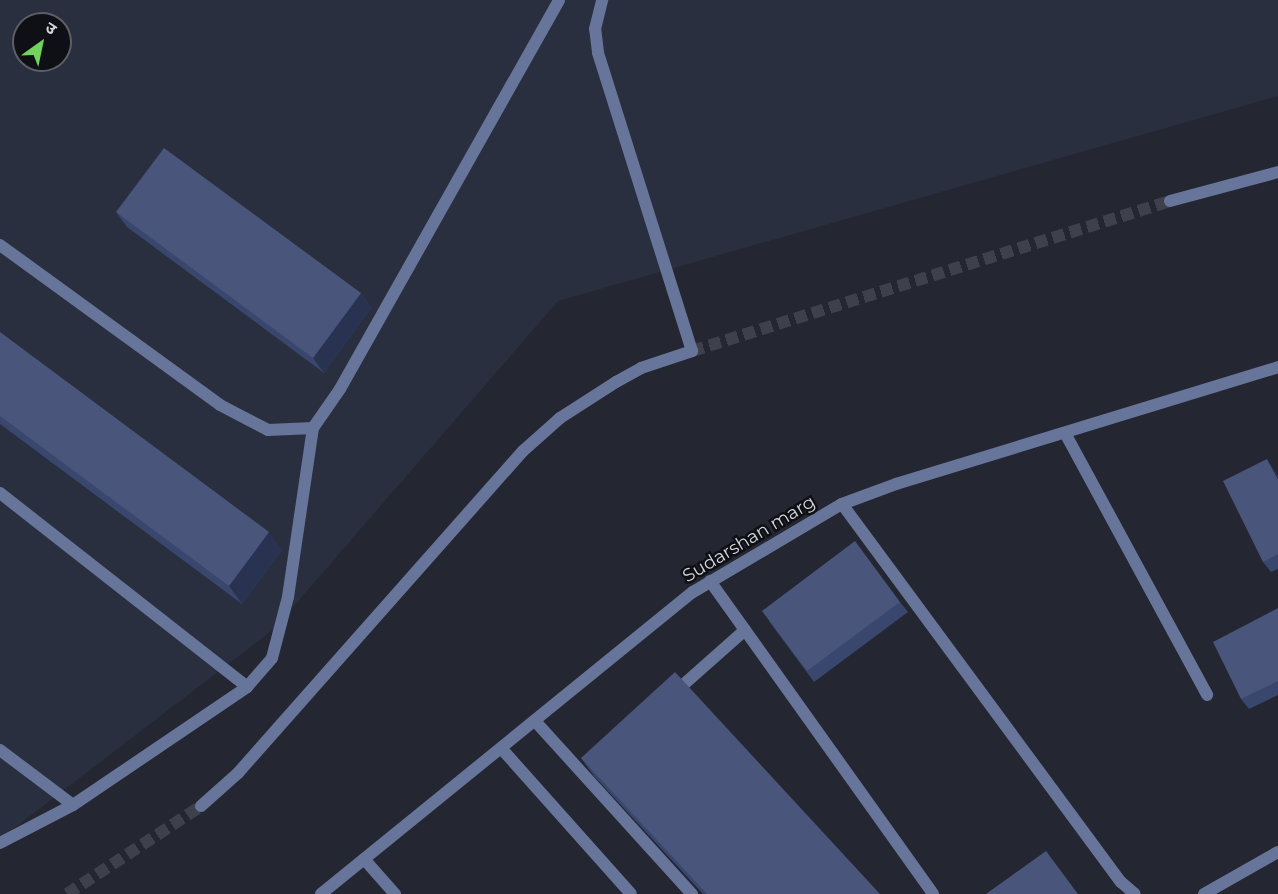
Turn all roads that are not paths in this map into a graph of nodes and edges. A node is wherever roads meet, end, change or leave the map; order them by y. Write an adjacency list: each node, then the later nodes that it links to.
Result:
1 (559, 0): 7 (street)
2 (602, 0): 20 (street)
3 (1278, 172): 4 (street)
4 (1170, 201)
5 (0, 245): 7 (street)
6 (1278, 368): 8 (street, Sudarshan marg)
7 (313, 428): 13 (street)
8 (1065, 433): 10 (street, Sudarshan marg); 14 (street)
9 (0, 493): 13 (street)
10 (842, 504): 11 (street, Sudarshan marg); 29 (street)
11 (710, 581): 12 (street); 16 (street, Sudarshan marg)
12 (745, 630): 15 (street); 28 (street)
13 (248, 687): 19 (street)
14 (1207, 694)
15 (668, 698)
16 (535, 721): 17 (street, Sudarshan marg); 27 (street)
17 (501, 748): 23 (street, Sudarshan marg); 26 (street)
18 (0, 750): 19 (street)
19 (73, 805): 21 (street)
20 (201, 806)
21 (0, 843)
22 (1278, 852): 30 (street)
23 (364, 859): 24 (street, Sudarshan marg); 25 (street)
24 (321, 894)
25 (395, 894)
26 (631, 894)
27 (692, 894)
28 (933, 894)
29 (1135, 894)
30 (1204, 894)

